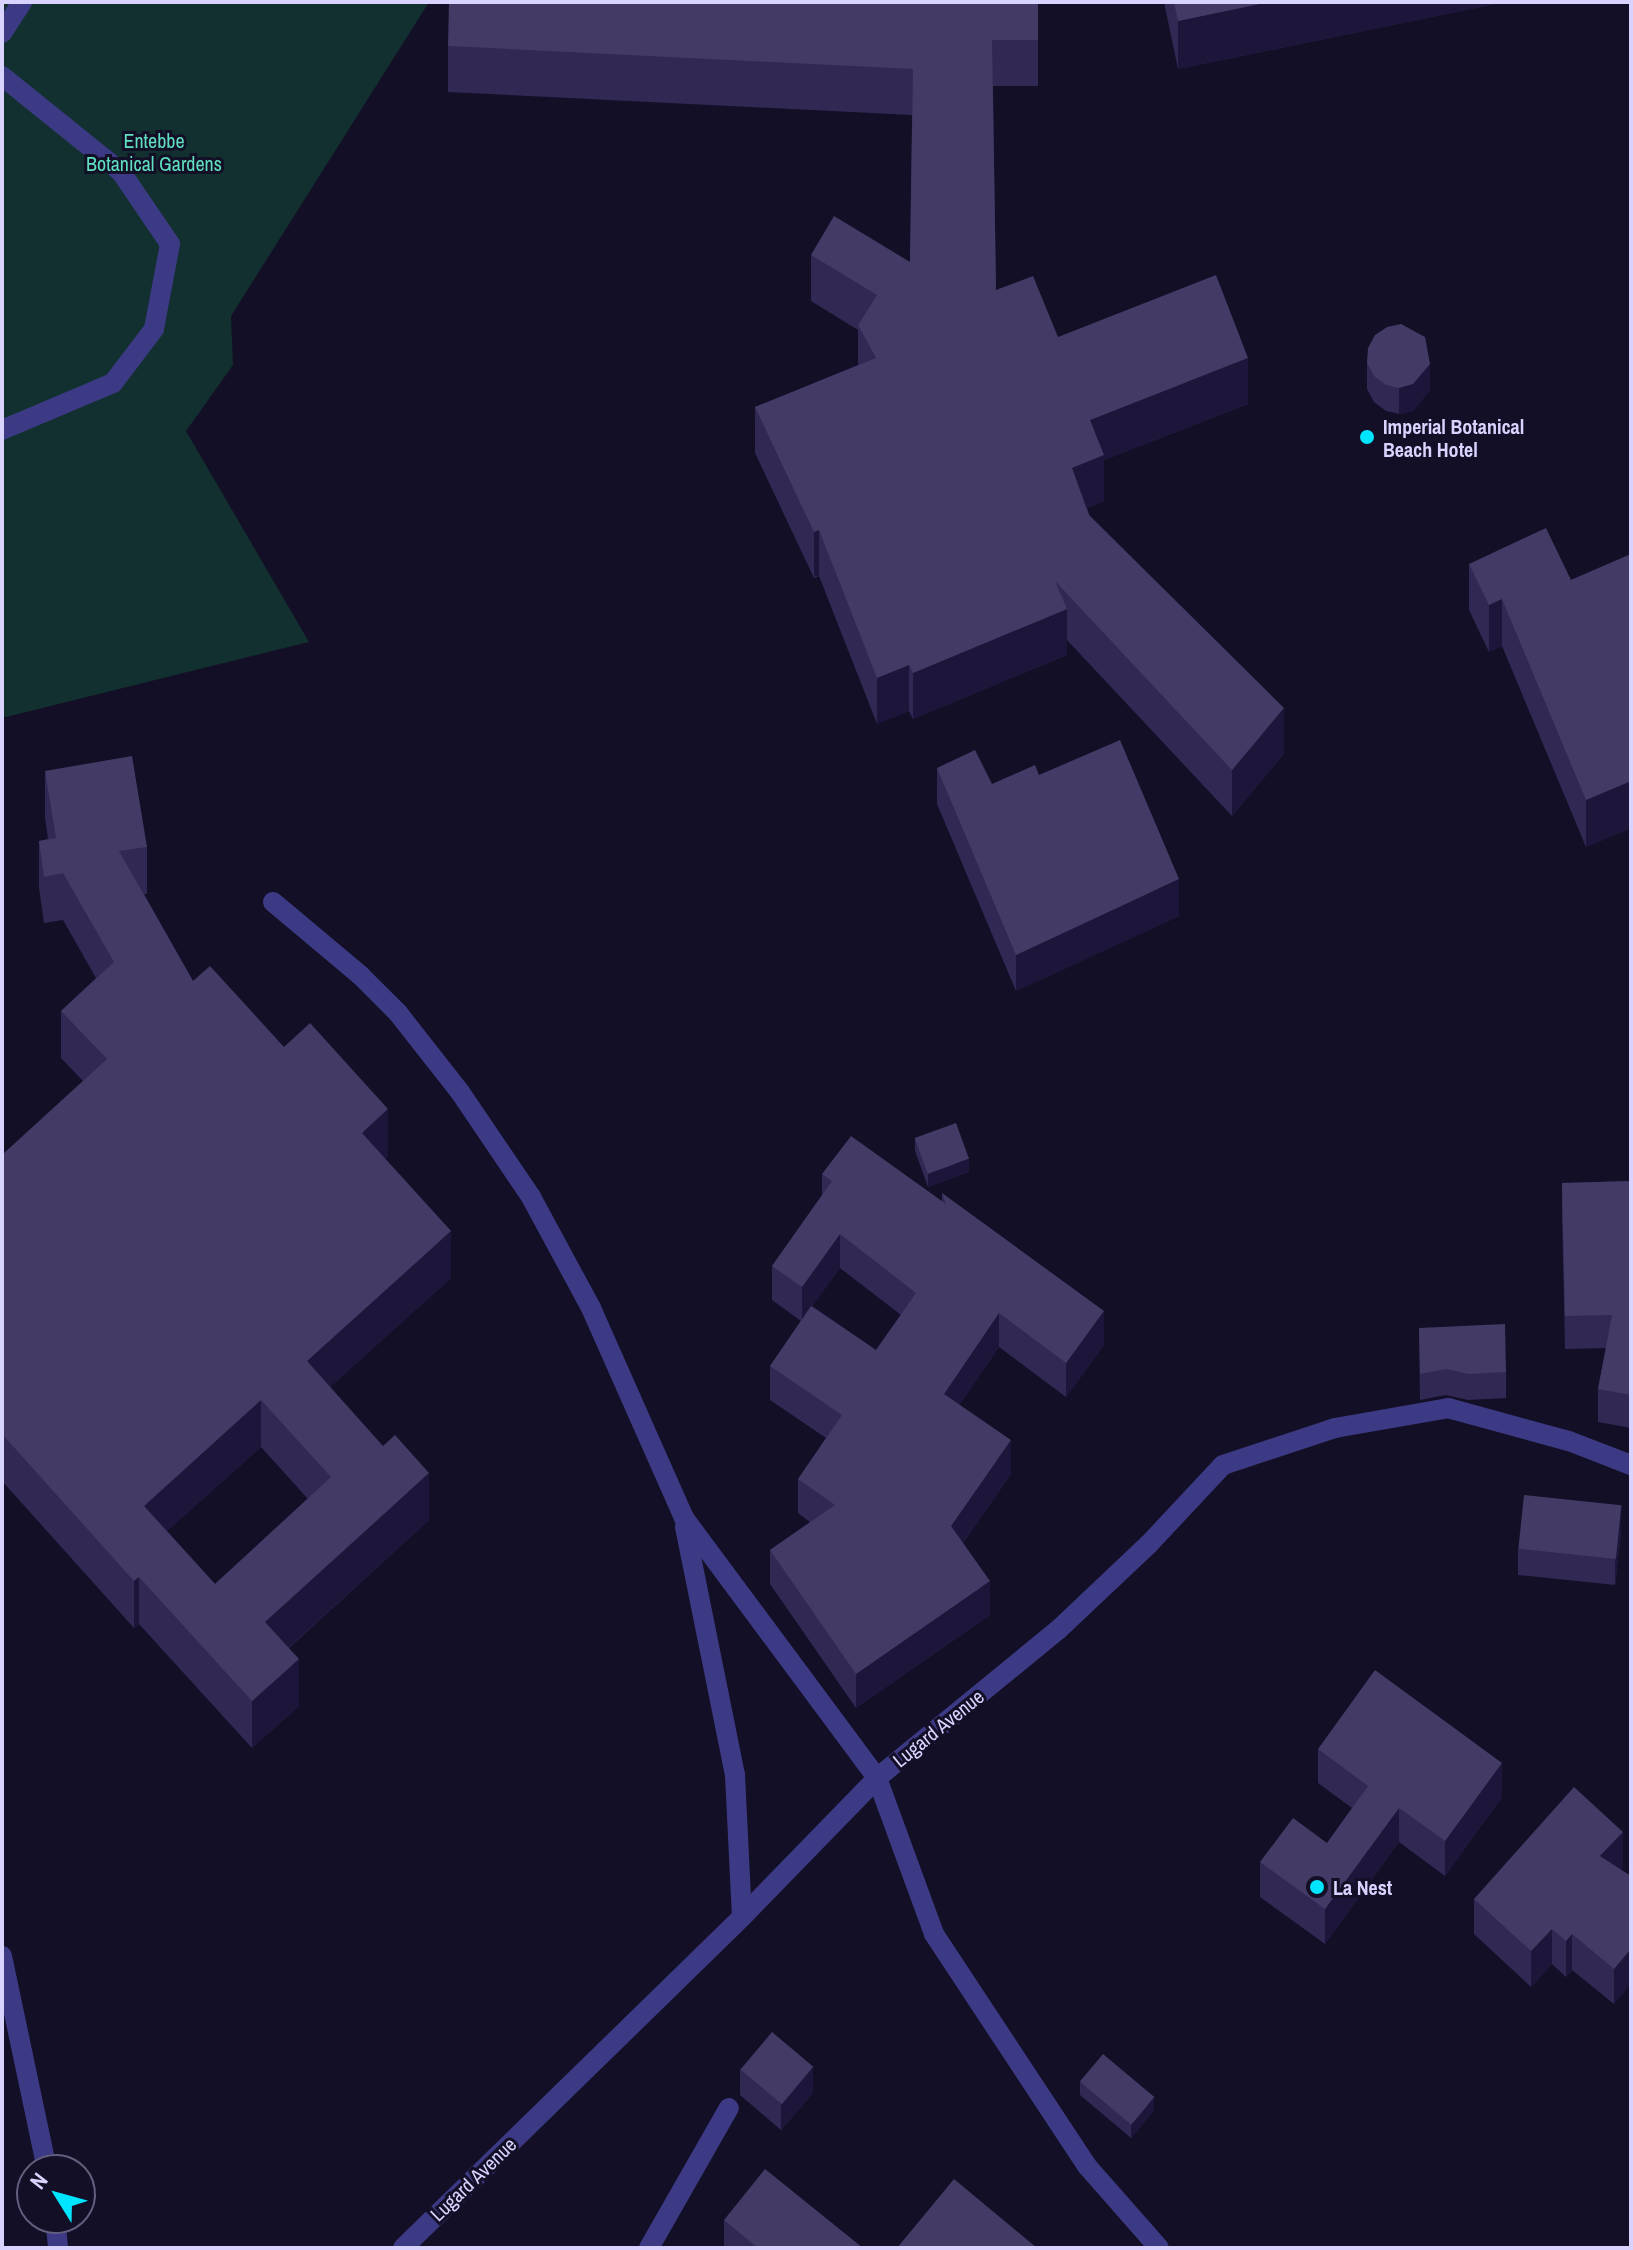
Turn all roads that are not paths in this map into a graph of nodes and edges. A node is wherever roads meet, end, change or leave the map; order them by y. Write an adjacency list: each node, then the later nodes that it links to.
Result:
1 (22, 2): 2 (street)
2 (2, 33)
3 (2, 76): 4 (street)
4 (2, 430)
5 (273, 902): 7 (street)
6 (1631, 1465): 8 (street, Lugard Avenue)
7 (684, 1518): 8 (street); 9 (street)
8 (877, 1778): 9 (street, Lugard Avenue); 15 (street)
9 (742, 1917): 13 (street, Lugard Avenue)
10 (2, 1956): 12 (street)
11 (729, 2108): 14 (street)
12 (44, 2154)
13 (403, 2248)
14 (649, 2248)
15 (1159, 2248)

